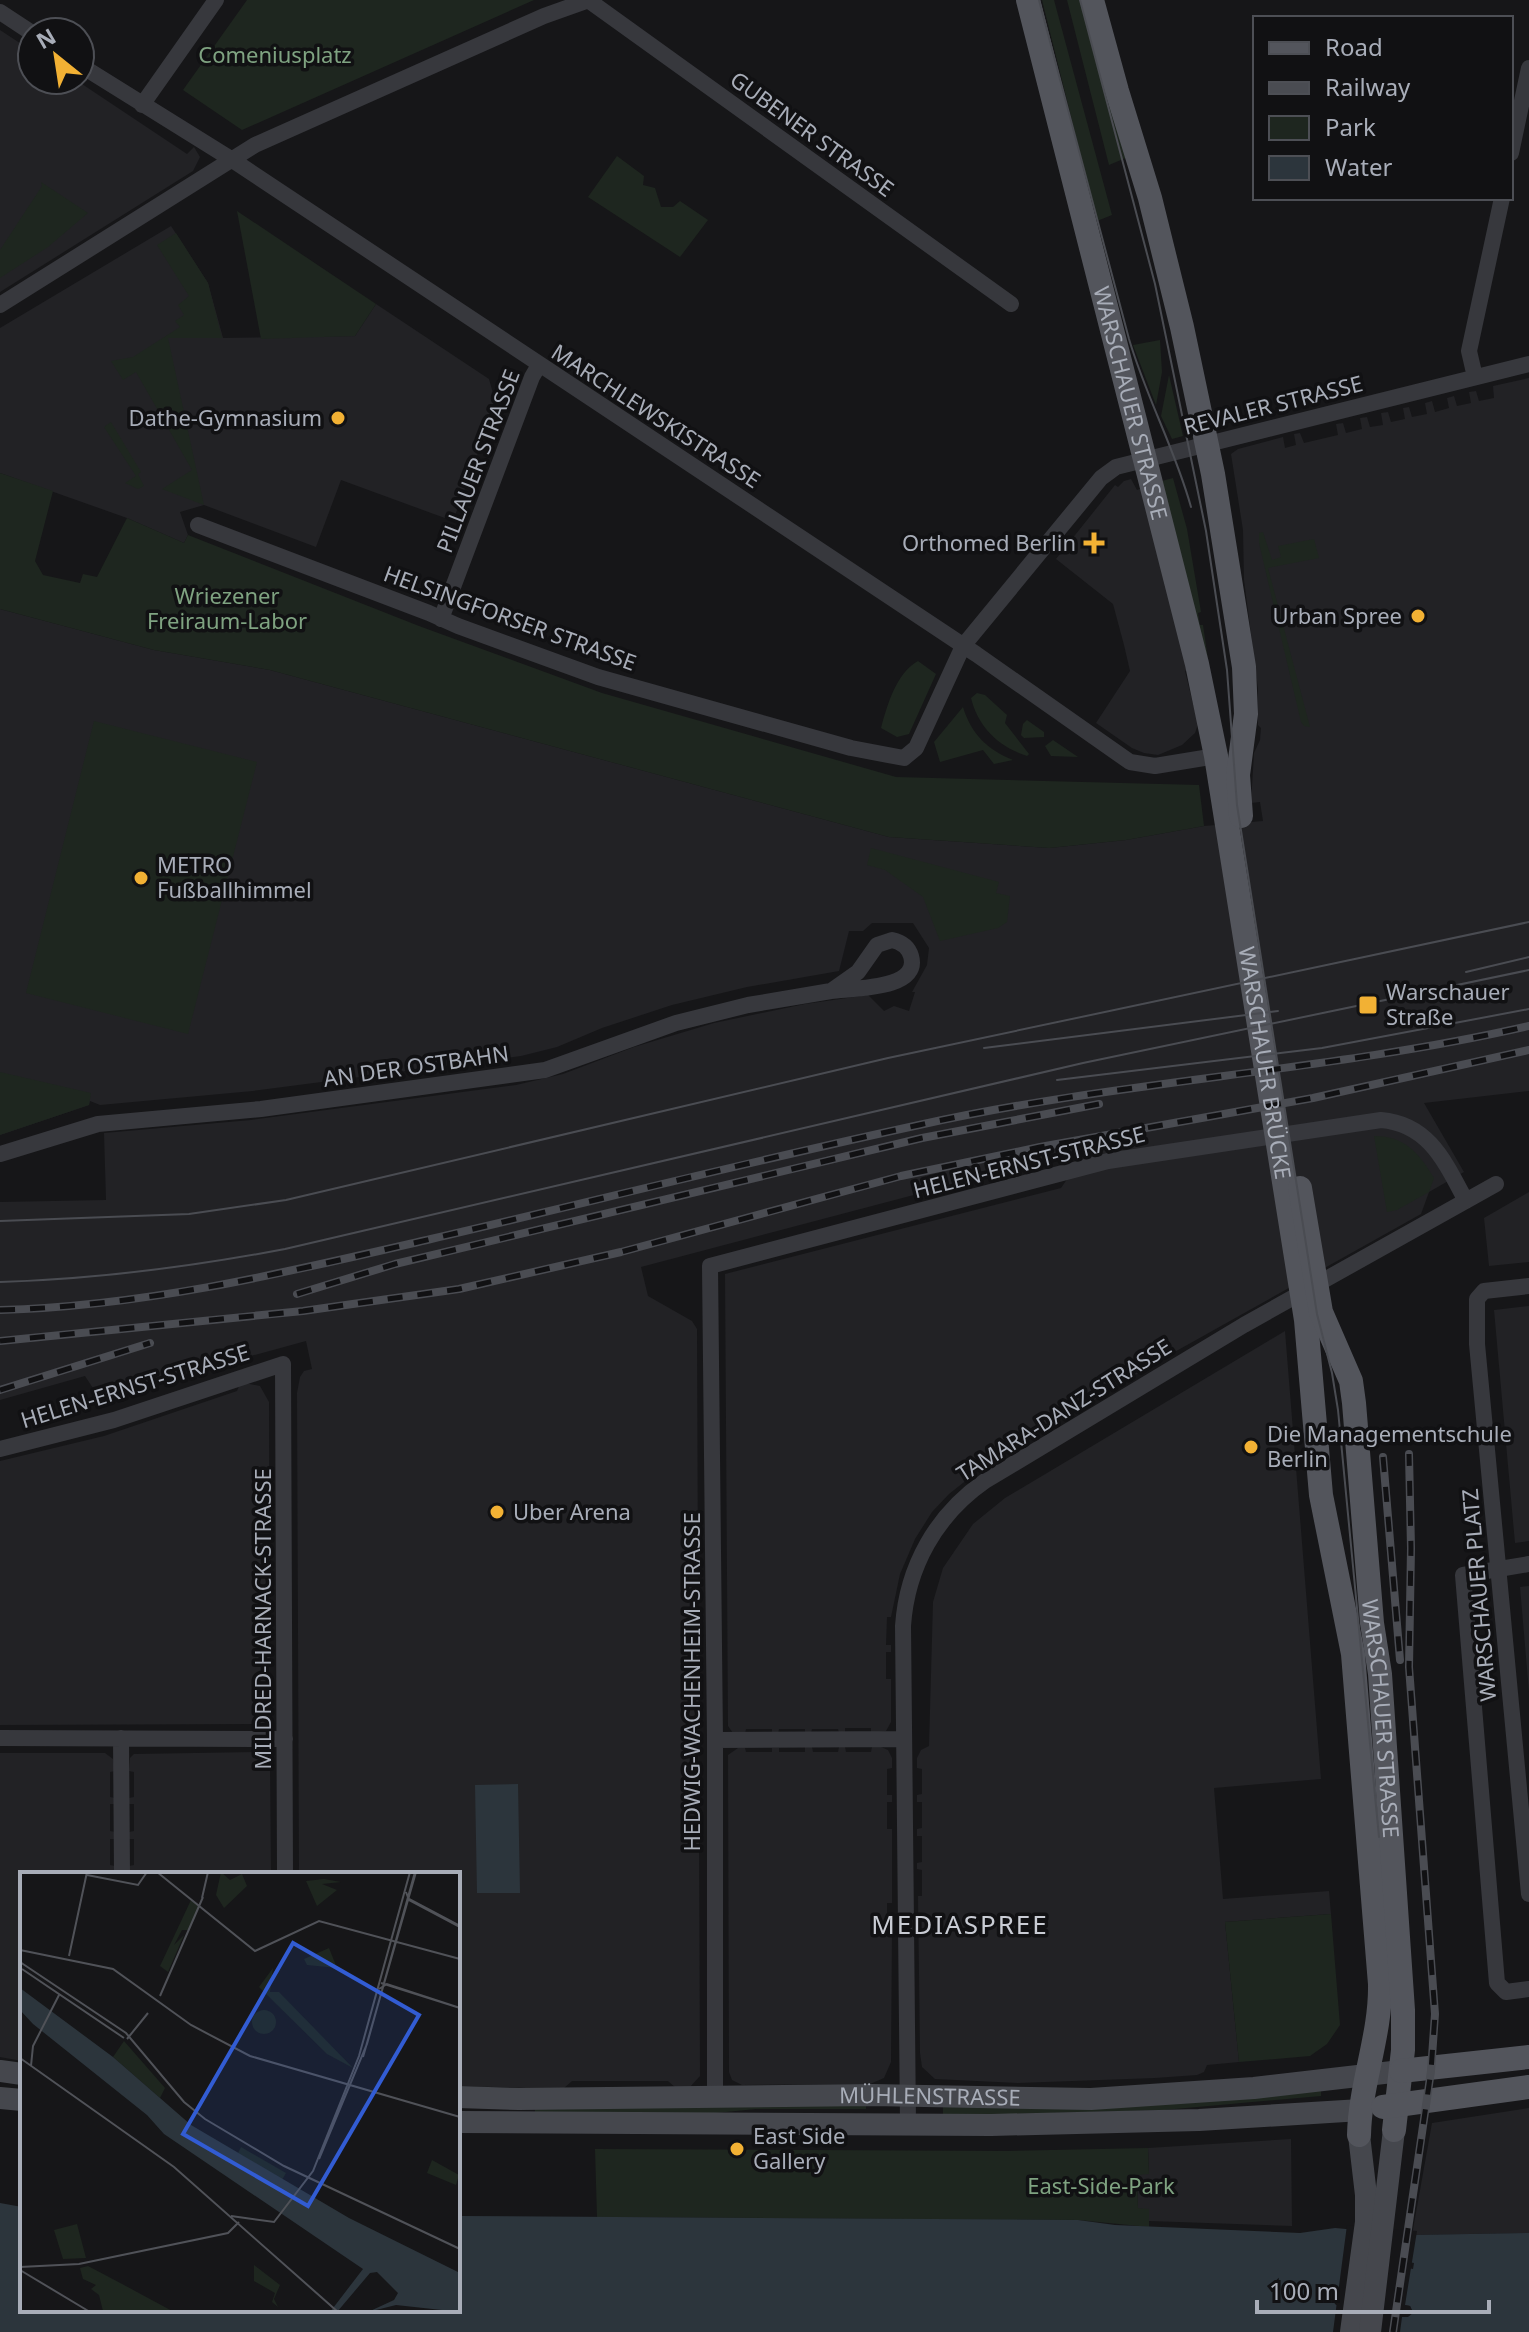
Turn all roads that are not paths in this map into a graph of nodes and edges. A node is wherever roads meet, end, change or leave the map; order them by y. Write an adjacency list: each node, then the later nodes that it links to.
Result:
1 (216, 0): 7 (street)
2 (588, 0): 9 (street); 11 (street, GUBENER STRASSE)
3 (1028, 0): 17 (main road, WARSCHAUER STRASSE)
4 (1092, 0): 16 (main road, WARSCHAUER STRASSE)
5 (1529, 68): 8 (street)
6 (96, 75): 7 (street, MARCHLEWSKISTRASSE)
7 (142, 105): 9 (street, MARCHLEWSKISTRASSE)
8 (1513, 144)
9 (231, 159): 12 (street); 14 (street, MARCHLEWSKISTRASSE)
10 (1502, 200): 15 (street)
11 (1011, 304)
12 (0, 305)
13 (1529, 364): 15 (street, REVALER STRASSE)
14 (539, 365): 19 (street, PILLAUER STRASSE); 20 (street, MARCHLEWSKISTRASSE)
15 (1475, 377): 16 (street, REVALER STRASSE)
16 (1207, 444): 17 (street, REVALER STRASSE); 21 (main road, WARSCHAUER STRASSE)
17 (1145, 459): 20 (street, REVALER STRASSE); 21 (main road, WARSCHAUER STRASSE)
18 (198, 525): 19 (street, HELSINGFORSER STRASSE)
19 (441, 619): 20 (street, HELSINGFORSER STRASSE)
20 (963, 646): 21 (street, MARCHLEWSKISTRASSE)
21 (1228, 753): 22 (main road, WARSCHAUER STRASSE)
22 (1232, 806): 29 (main road, WARSCHAUER BRÜCKE)
23 (831, 991): 23 (street, AN DER OSTBAHN); 24 (street, AN DER OSTBAHN)
24 (0, 1154)
25 (1496, 1184): 26 (street, TAMARA-DANZ-STRASSE)
26 (1466, 1201): 27 (street, HELEN-ERNST-STRASSE); 37 (street, TAMARA-DANZ-STRASSE)
27 (710, 1266): 38 (street, HEDWIG-WACHENHEIM-STRASSE)
28 (1529, 1286): 33 (street, WARSCHAUER PLATZ)
29 (1313, 1316): 45 (main road, WARSCHAUER STRASSE); 47 (main road, WARSCHAUER STRASSE)
30 (283, 1364): 31 (street, HELEN-ERNST-STRASSE); 36 (street, MILDRED-HARNACK-STRASSE)
31 (0, 1449)
32 (1529, 1564): 33 (street)
33 (1498, 1569): 41 (street, WARSCHAUER PLATZ); 42 (street, WARSCHAUER PLATZ)
34 (0, 1738): 35 (street)
35 (121, 1738): 36 (street); 39 (street)
36 (285, 1739): 40 (street, MILDRED-HARNACK-STRASSE)
37 (904, 1739): 38 (street); 49 (street, TAMARA-DANZ-STRASSE)
38 (715, 1740): 52 (street, HEDWIG-WACHENHEIM-STRASSE)
39 (122, 1872)
40 (285, 1872)
41 (1529, 1894)
42 (1529, 1989)
43 (1529, 2057): 45 (main road)
44 (0, 2071): 46 (main road)
45 (1401, 2071): 47 (main road, MÜHLENSTRASSE); 54 (main road, WARSCHAUER STRASSE)
46 (20, 2074)
47 (1368, 2074): 49 (main road, MÜHLENSTRASSE); 55 (main road, WARSCHAUER STRASSE)
48 (1529, 2087): 54 (main road)
49 (908, 2095): 52 (main road, MÜHLENSTRASSE); 57 (street, TAMARA-DANZ-STRASSE)
50 (460, 2097): 52 (main road, MÜHLENSTRASSE)
51 (0, 2098): 53 (main road)
52 (715, 2098)
53 (20, 2100)
54 (1397, 2105): 55 (main road); 58 (main road, WARSCHAUER STRASSE)
55 (1361, 2110): 57 (main road, MÜHLENSTRASSE); 59 (main road, WARSCHAUER STRASSE)
56 (460, 2122): 57 (main road, MÜHLENSTRASSE)
57 (908, 2123)
58 (1394, 2130): 60 (main road)
59 (1359, 2135): 60 (main road)
60 (1375, 2224): 61 (main road); 62 (main road)
61 (1351, 2332)
62 (1370, 2332)

